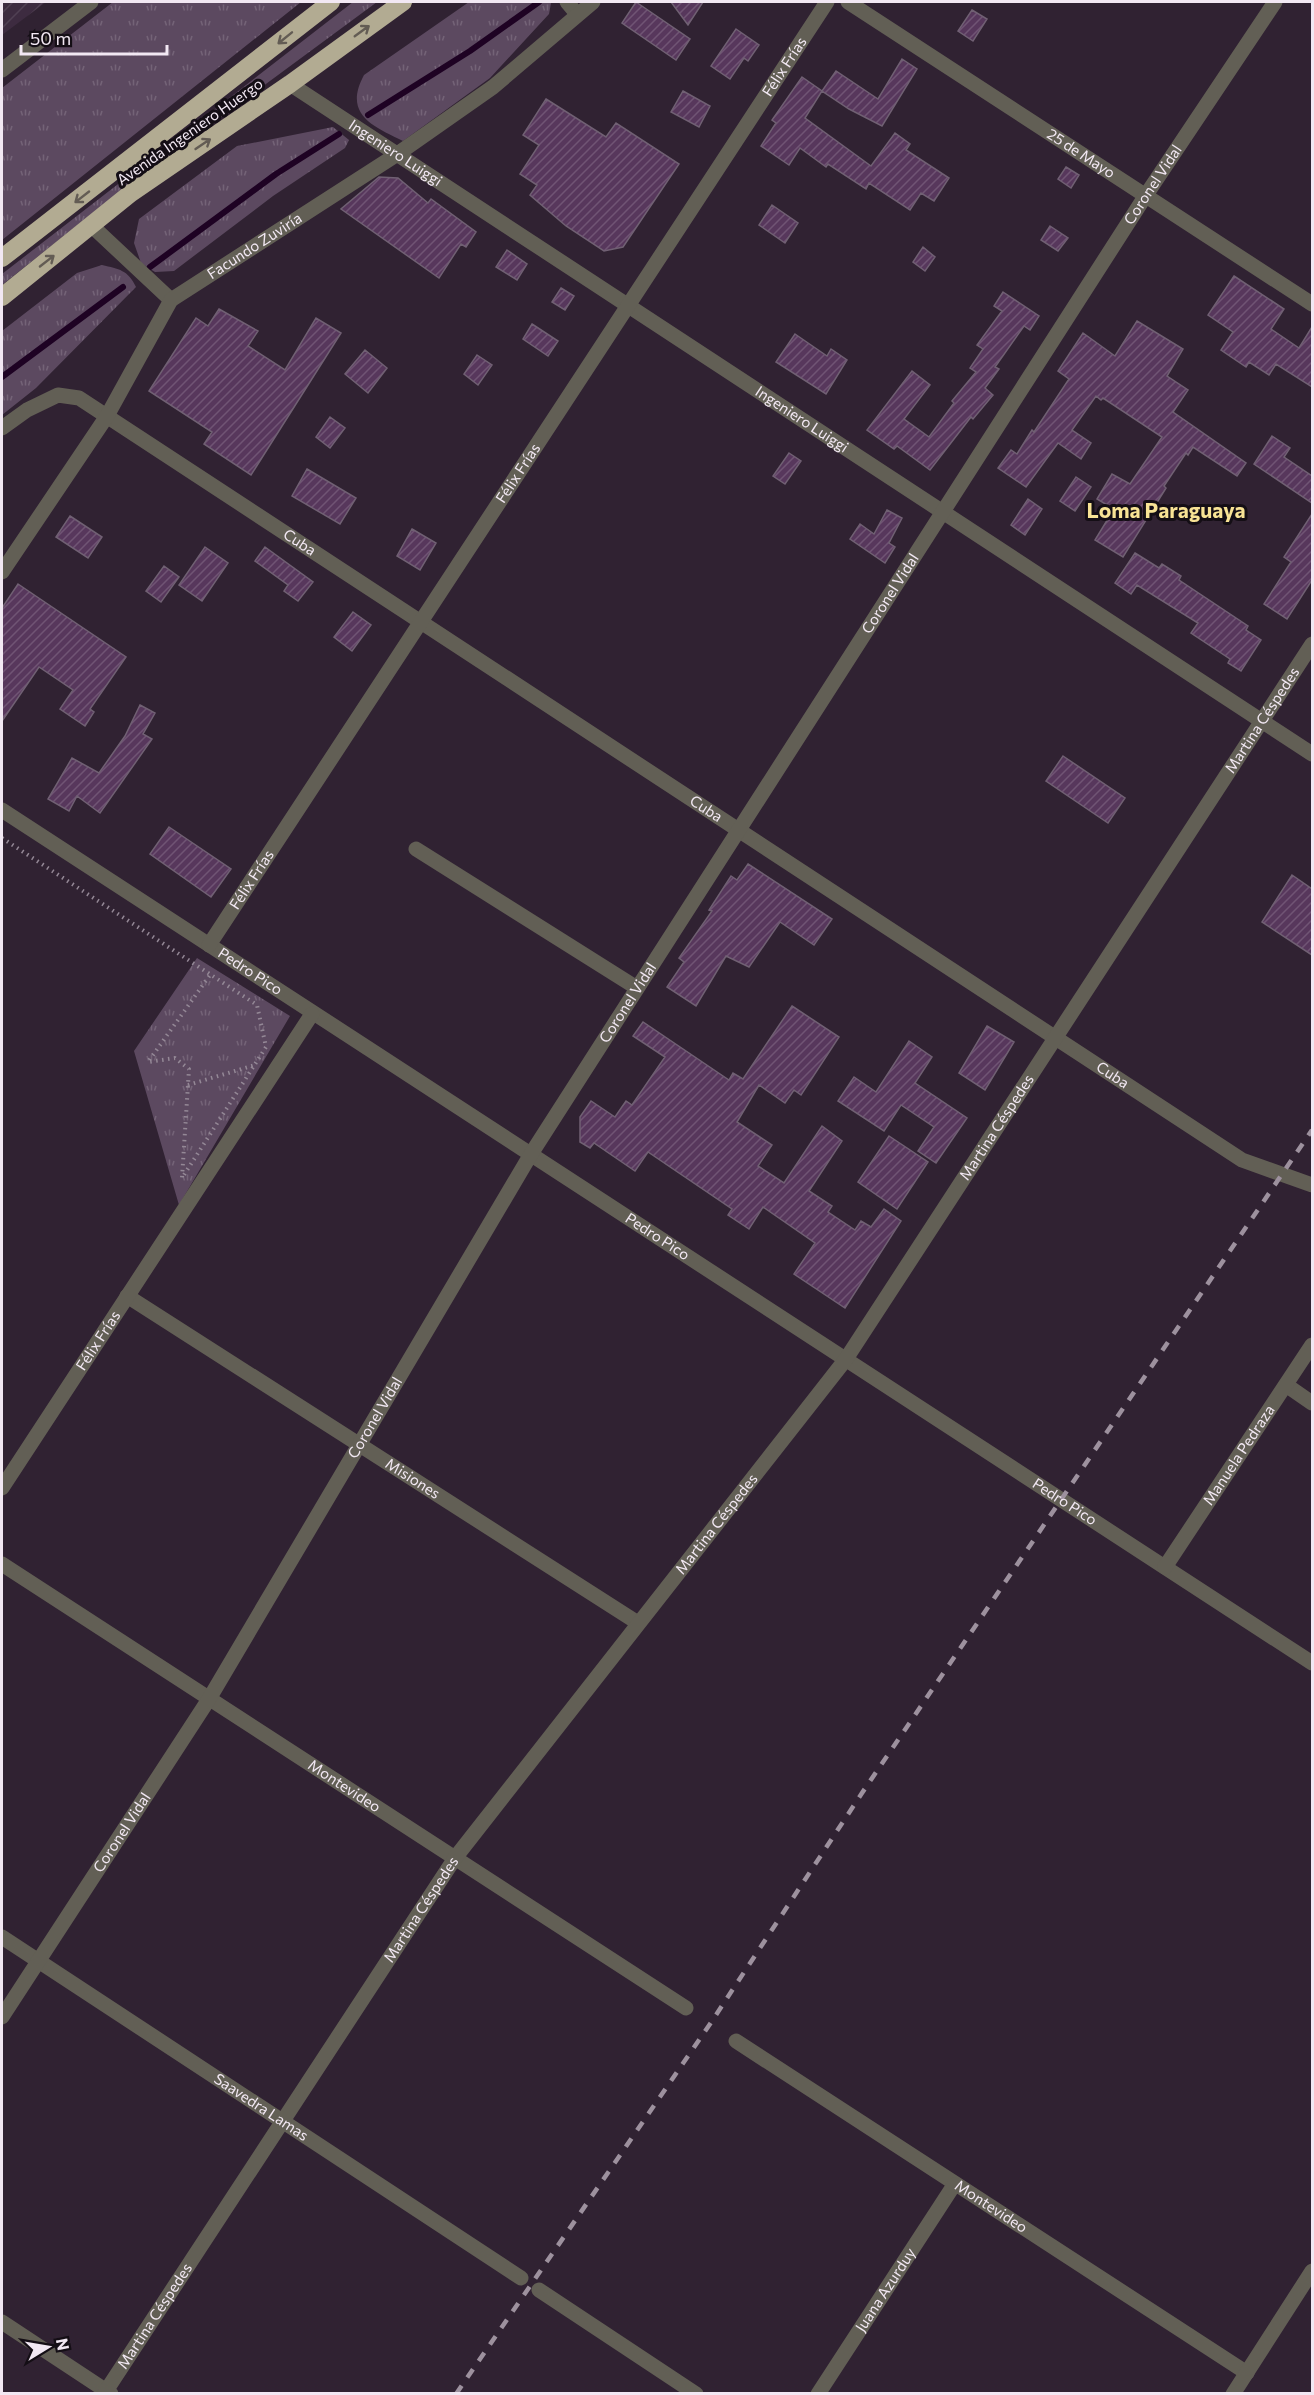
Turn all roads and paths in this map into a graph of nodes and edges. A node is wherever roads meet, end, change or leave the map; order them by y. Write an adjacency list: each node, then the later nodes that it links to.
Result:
1 (91, 2): 10 (street)
2 (331, 2): 15 (highway, Avenida Ingeniero Huergo, one-way to 15)
3 (403, 2): 11 (highway, Avenida Ingeniero Huergo, one-way to 3)
4 (567, 2): 9 (street)
5 (593, 2): 9 (street, Facundo Zuviría)
6 (827, 2): 19 (street, Félix Frías)
7 (848, 2): 13 (street, 25 de Mayo)
8 (1275, 2): 13 (street, Coronel Vidal)
9 (577, 14): 12 (street, Facundo Zuviría)
10 (2, 70)
11 (290, 84): 12 (street, Ingeniero Luiggi); 14 (highway, Avenida Ingeniero Huergo, one-way to 11)
12 (396, 155): 17 (street, Facundo Zuviría); 19 (street, Ingeniero Luiggi)
13 (1146, 195): 18 (street, 25 de Mayo); 22 (street, Coronel Vidal)
14 (92, 226): 16 (highway, Avenida Ingeniero Huergo, one-way to 14); 17 (street)
15 (2, 258)
16 (2, 297)
17 (171, 300): 20 (street, Facundo Zuviría)
18 (1312, 304)
19 (628, 305): 22 (street, Ingeniero Luiggi); 24 (street, Félix Frías)
20 (107, 416): 21 (street, Cuba); 23 (street, Facundo Zuviría); 24 (street, Cuba)
21 (2, 428)
22 (943, 512): 26 (street, Ingeniero Luiggi); 29 (street, Coronel Vidal)
23 (2, 572)
24 (421, 621): 29 (street, Cuba); 32 (street, Félix Frías)
25 (1312, 644): 26 (street, Martina Céspedes)
26 (1262, 722): 27 (street, Ingeniero Luiggi); 36 (street, Martina Céspedes)
27 (1312, 754)
28 (2, 810): 32 (street, Pedro Pico)
29 (739, 830): 34 (street, Coronel Vidal); 36 (street, Cuba)
30 (2, 838): 33 (path)
31 (416, 849): 34 (street)
32 (209, 945): 35 (street, Pedro Pico)
33 (210, 975): 37 (path); 38 (path)
34 (637, 988): 39 (street, Coronel Vidal)
35 (312, 1014): 39 (street, Pedro Pico); 41 (street, Félix Frías)
36 (1056, 1038): 40 (street, Cuba); 43 (street, Martina Céspedes)
37 (255, 1065): 38 (path); 38 (path)
38 (188, 1084)
39 (531, 1154): 43 (street, Pedro Pico); 46 (street, Coronel Vidal)
40 (1312, 1185)
41 (127, 1296): 46 (street, Misiones); 47 (street, Félix Frías)
42 (1312, 1346): 44 (street, Manuela Pedraza)
43 (846, 1359): 49 (street, Pedro Pico); 50 (street, Martina Céspedes)
44 (1286, 1385): 45 (street); 49 (street, Manuela Pedraza)
45 (1312, 1403)
46 (360, 1444): 50 (street, Misiones); 52 (street, Coronel Vidal)
47 (2, 1488)
48 (2, 1564): 52 (street, Montevideo)
49 (1165, 1567): 51 (street, Pedro Pico)
50 (638, 1623): 53 (street, Martina Céspedes)
51 (1312, 1663)
52 (209, 1699): 53 (street, Montevideo); 55 (street, Coronel Vidal)
53 (455, 1858): 56 (street, Montevideo); 59 (street, Martina Céspedes)
54 (2, 1937): 55 (street, Saavedra Lamas)
55 (38, 1961): 57 (street, Coronel Vidal); 59 (street, Saavedra Lamas)
56 (686, 2008)
57 (2, 2017)
58 (736, 2041): 60 (street, Montevideo)
59 (282, 2121): 62 (street, Saavedra Lamas); 66 (street, Martina Céspedes)
60 (954, 2185): 65 (street, Montevideo); 68 (street, Juana Azurduy)
61 (1312, 2271): 65 (street)
62 (521, 2278)
63 (539, 2290): 67 (street)
64 (2, 2322): 66 (street)
65 (1247, 2373): 69 (street)
66 (107, 2392)
67 (696, 2394)
68 (818, 2394)
69 (1233, 2394)

